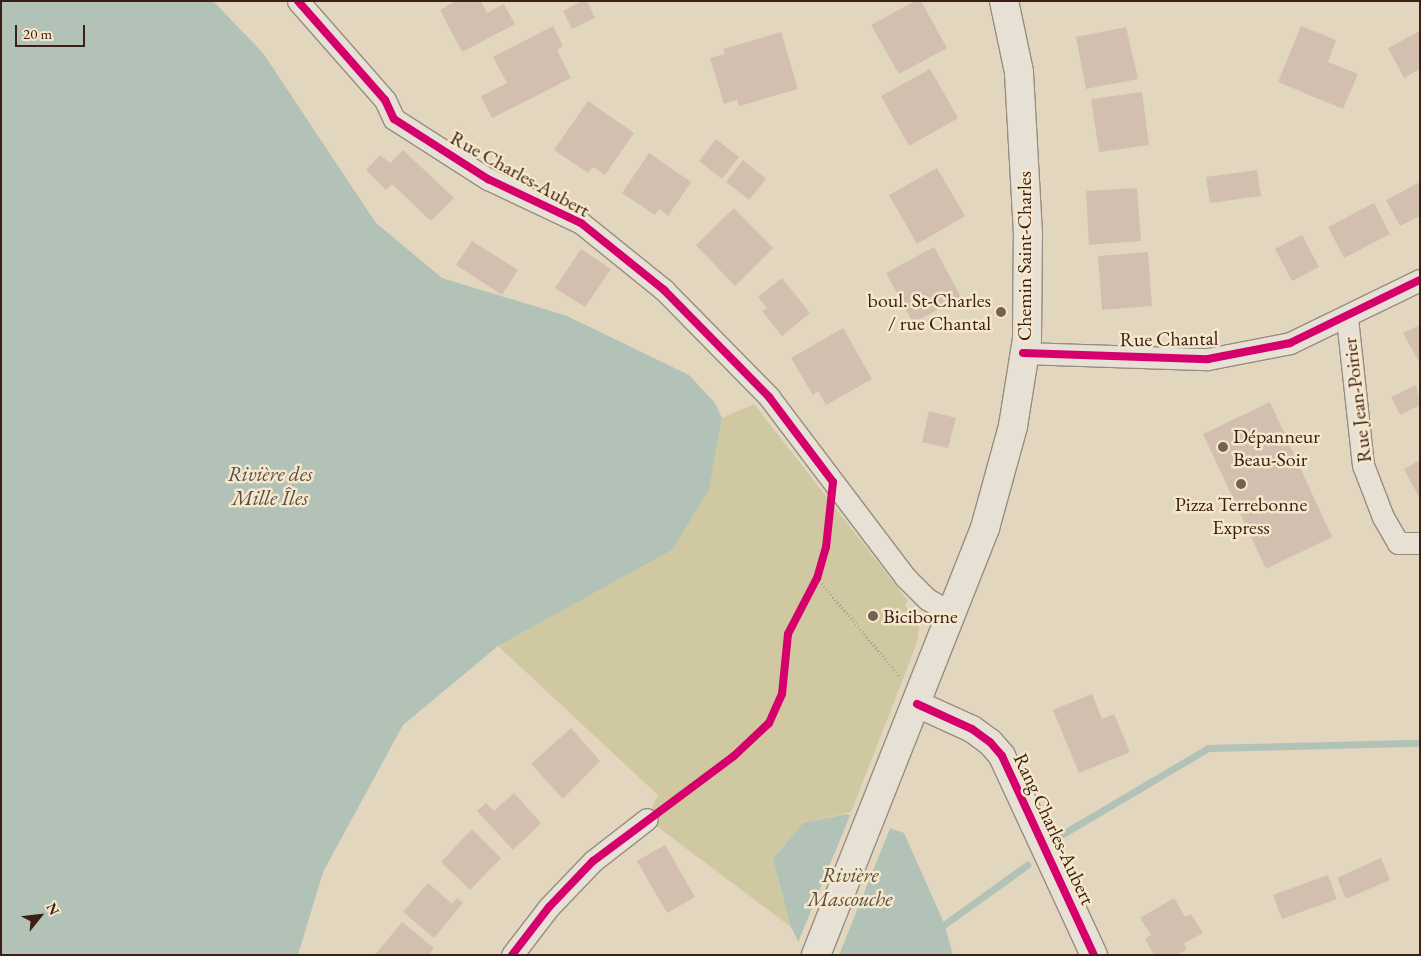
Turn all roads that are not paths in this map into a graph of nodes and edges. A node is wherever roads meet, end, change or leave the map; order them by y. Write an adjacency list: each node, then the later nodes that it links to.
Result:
1 (298, 1): 7 (street, Rue Charles-Aubert)
2 (1004, 1): 5 (main road, Chemin Saint-Charles)
3 (1420, 280): 4 (street, Rue Chantal)
4 (1347, 318): 5 (street, Rue Chantal); 6 (street, Rue Jean-Poirier)
5 (1023, 353): 7 (main road, Chemin Saint-Charles)
6 (1420, 543)
7 (952, 613): 8 (main road, Chemin Saint-Charles)
8 (911, 693): 11 (main road, Chemin Saint-Charles); 12 (street, Rang Charles-Aubert)
9 (647, 819): 10 (street)
10 (512, 955)
11 (816, 955)
12 (1094, 955)

